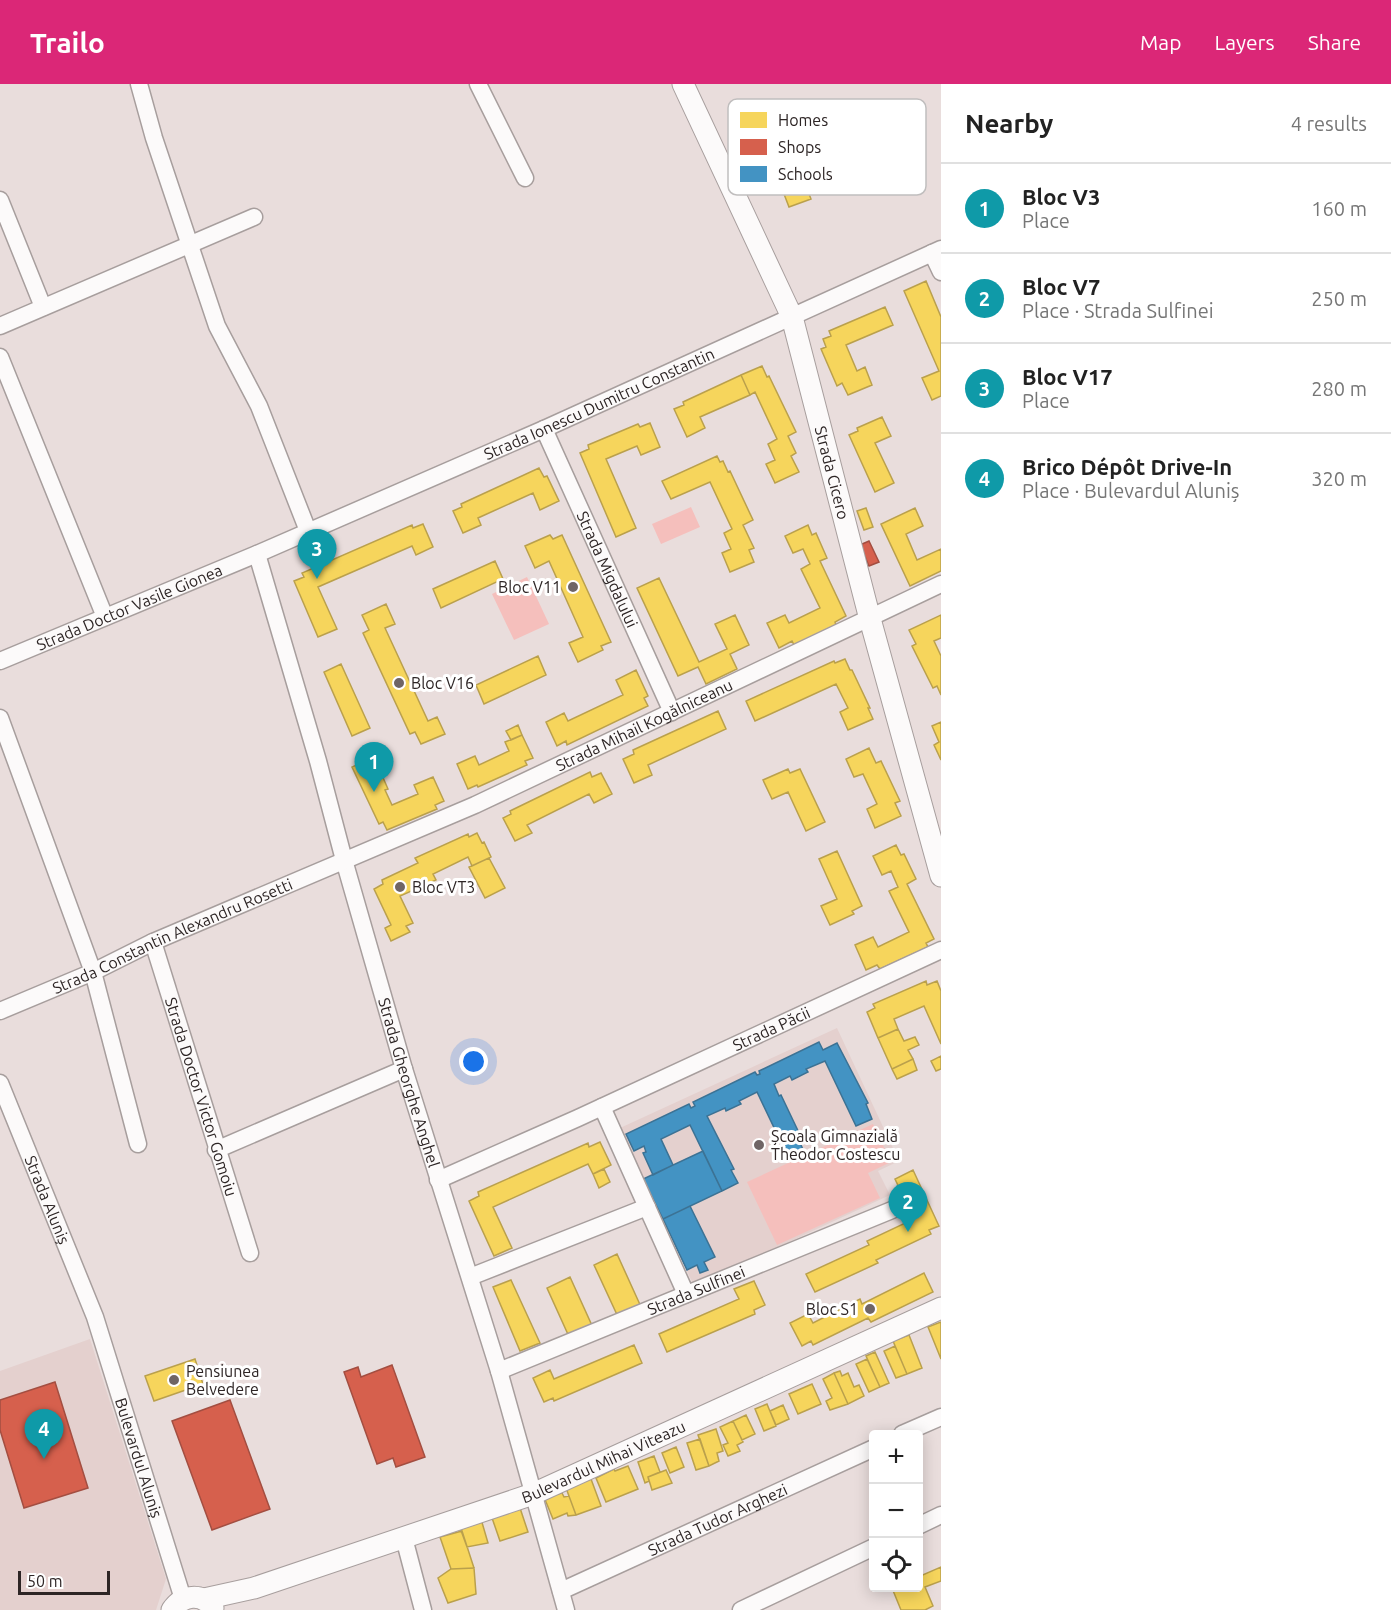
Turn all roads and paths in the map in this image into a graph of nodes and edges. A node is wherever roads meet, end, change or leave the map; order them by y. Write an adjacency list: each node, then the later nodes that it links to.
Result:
1 (139, 84): 9 (street)
2 (478, 84): 4 (street)
3 (683, 84): 5 (main road, Strada Cicero)
4 (525, 178)
5 (728, 180)
6 (735, 195): 13 (main road, Strada Cicero)
7 (0, 200): 12 (street)
8 (254, 217): 9 (street)
9 (190, 244): 12 (street); 17 (street)
10 (937, 251): 11 (street); 13 (street, Strada Ionescu Dumitru Constantin)
11 (941, 272)
12 (43, 307): 14 (street)
13 (792, 317): 16 (street, Strada Ionescu Dumitru Constantin); 21 (main road, Strada Cicero)
14 (0, 326)
15 (0, 357): 20 (street)
16 (544, 429): 17 (street, Strada Ionescu Dumitru Constantin); 23 (street, Strada Migdalului)
17 (308, 531): 18 (street, Strada Ionescu Dumitru Constantin)
18 (257, 554): 20 (street, Strada Doctor Vasile Gionea); 25 (street, Strada Gheorghe Anghel)
19 (941, 584): 21 (street, Strada Mihail Kogălniceanu)
20 (105, 617): 22 (street, Strada Doctor Vasile Gionea)
21 (870, 619): 23 (street, Strada Mihail Kogălniceanu); 26 (main road, Strada Cicero)
22 (0, 661)
23 (672, 712): 25 (street, Strada Mihail Kogălniceanu)
24 (0, 718): 29 (street)
25 (344, 860): 27 (street, Strada Constantin Alexandru Rosetti); 31 (street, Strada Gheorghe Anghel)
26 (941, 876)
27 (153, 942): 29 (street, Strada Constantin Alexandru Rosetti); 35 (street, Strada Doctor Victor Gomoiu)
28 (941, 950): 33 (street, Strada Păcii)
29 (93, 972): 30 (street, Strada Constantin Alexandru Rosetti); 34 (street)
30 (0, 1011)
31 (404, 1069): 35 (street); 36 (street, Strada Gheorghe Anghel)
32 (0, 1083): 43 (street, Strada Aluniș)
33 (602, 1107): 36 (street, Strada Păcii); 37 (street)
34 (138, 1144)
35 (216, 1150): 39 (street, Strada Doctor Victor Gomoiu)
36 (438, 1180): 40 (street, Strada Gheorghe Anghel)
37 (647, 1207): 40 (street); 41 (street)
38 (892, 1210): 41 (street, Strada Sulfinei)
39 (250, 1253)
40 (470, 1277): 44 (street, Strada Gheorghe Anghel)
41 (686, 1294): 44 (street, Strada Sulfinei)
42 (941, 1308): 48 (main road, Bulevardul Mihai Viteazu)
43 (95, 1317): 55 (street, Bulevardul Aluniș)
44 (499, 1371): 48 (street, Strada Gheorghe Anghel)
45 (941, 1417): 46 (street)
46 (911, 1430)
47 (869, 1450): 54 (street, Strada Tudor Arghezi)
48 (533, 1494): 51 (main road, Bulevardul Mihai Viteazu); 54 (street, Strada Gheorghe Anghel)
49 (941, 1515): 50 (street)
50 (923, 1524)
51 (404, 1538): 53 (main road, Bulevardul Mihai Viteazu); 57 (street)
52 (869, 1549): 59 (street)
53 (254, 1588): 55 (main road, Bulevardul Mihai Viteazu); 56 (main road, Bulevardul Mihai Viteazu)
54 (561, 1591): 58 (street, Strada Gheorghe Anghel)
55 (186, 1606)
56 (227, 1610)
57 (423, 1610)
58 (566, 1610)
59 (741, 1610)

